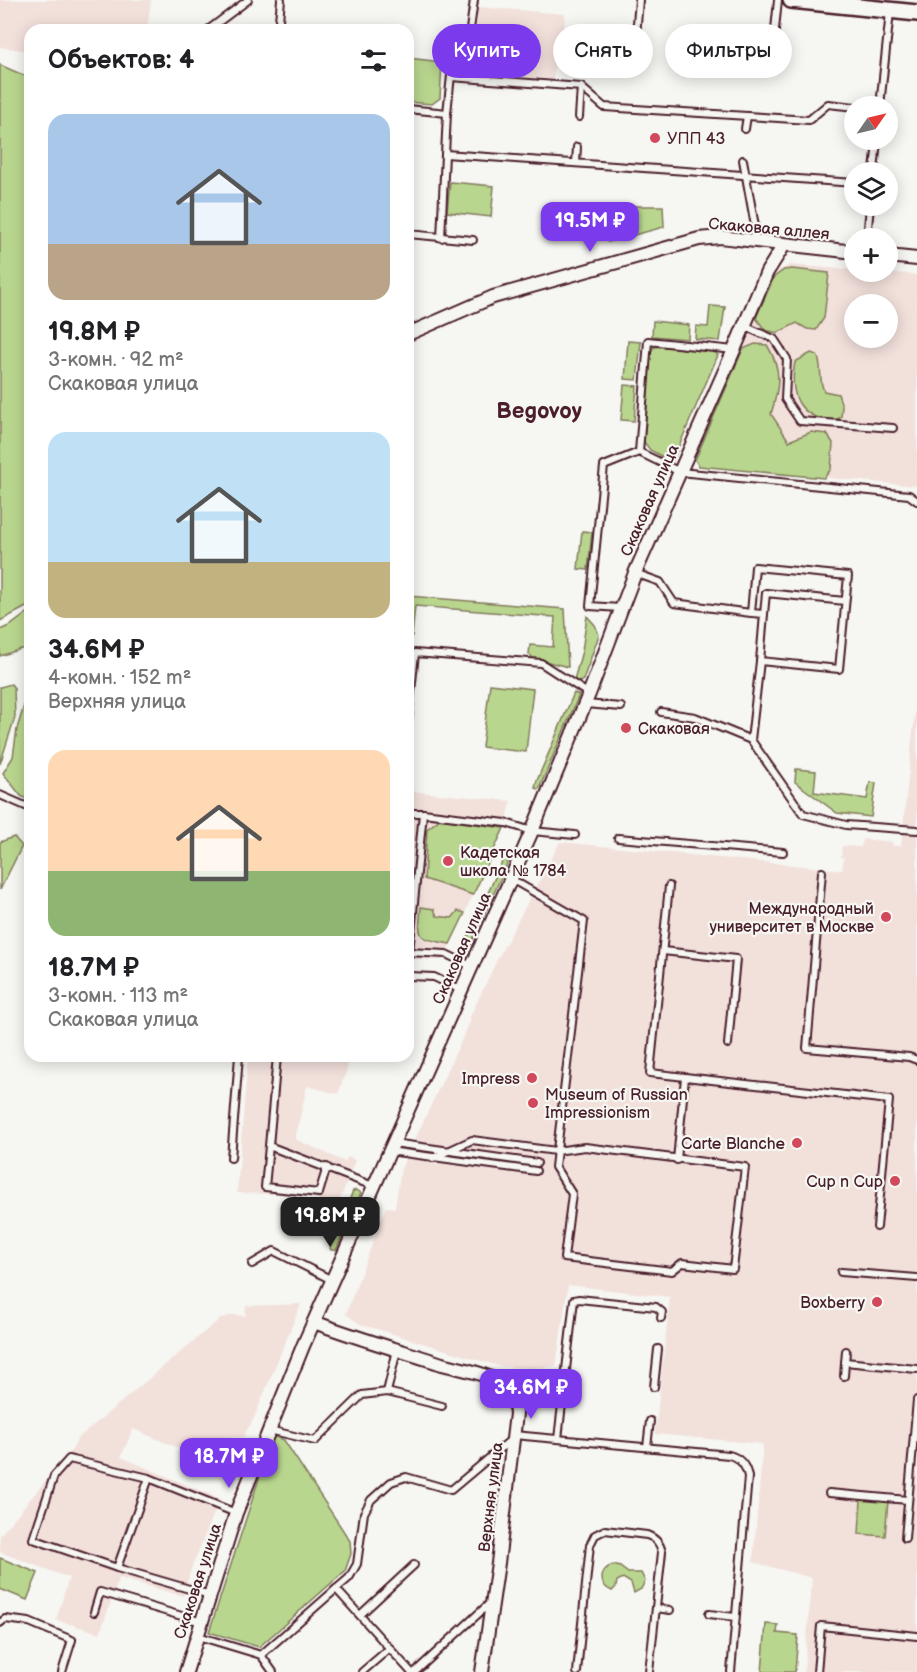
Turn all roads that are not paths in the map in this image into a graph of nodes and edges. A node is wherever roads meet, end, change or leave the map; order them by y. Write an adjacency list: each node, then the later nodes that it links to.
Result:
1 (248, 0): 9 (lane)
2 (280, 0): 10 (lane)
3 (474, 0): 11 (lane)
4 (639, 0): 12 (lane)
5 (778, 0): 13 (lane)
6 (791, 0): 7 (street)
7 (890, 10): 8 (street); 17 (lane)
8 (917, 13)
9 (216, 24)
10 (278, 24)
11 (471, 24)
12 (637, 24)
13 (776, 24)
14 (451, 78): 20 (lane)
15 (464, 78): 16 (lane)
16 (581, 87): 21 (lane); 22 (lane)
17 (881, 96)
18 (844, 106): 21 (lane)
19 (414, 110): 20 (lane)
20 (447, 113): 25 (lane)
21 (747, 116): 23 (lane)
22 (579, 117)
23 (745, 129)
24 (577, 147): 27 (lane)
25 (445, 154): 27 (lane); 31 (lane)
26 (743, 160): 28 (lane)
27 (576, 163): 28 (lane)
28 (746, 176): 29 (lane); 33 (lane)
29 (844, 182)
30 (414, 235): 31 (lane)
31 (441, 238): 32 (lane)
32 (473, 240)
33 (754, 241): 34 (street, Скаковая аллея); 39 (street, Скаковая аллея)
34 (784, 245): 35 (street, Скаковая аллея); 38 (street, Скаковая улица)
35 (844, 251)
36 (898, 257): 37 (street)
37 (917, 259)
38 (744, 326): 40 (street, Скаковая улица); 41 (lane)
39 (414, 331)
40 (734, 350): 42 (lane); 43 (street, Скаковая улица)
41 (893, 428)
42 (639, 452): 43 (lane); 47 (lane)
43 (680, 472): 44 (lane); 45 (street, Скаковая улица)
44 (917, 501)
45 (635, 573): 47 (street, Скаковая улица); 48 (lane)
46 (845, 601): 48 (lane); 49 (lane); 50 (lane)
47 (620, 608): 52 (street, Скаковая улица)
48 (751, 613): 49 (lane)
49 (764, 614): 50 (lane)
50 (760, 661): 55 (lane)
51 (414, 670): 52 (lane)
52 (587, 699): 53 (lane); 61 (street, Скаковая улица)
53 (621, 707)
54 (661, 712): 55 (lane)
55 (751, 740): 60 (lane)
56 (0, 795): 57 (lane)
57 (24, 805)
58 (414, 813): 59 (lane)
59 (423, 813): 61 (lane); 68 (lane)
60 (917, 830)
61 (532, 831): 62 (lane); 66 (street, Скаковая улица)
62 (575, 835)
63 (618, 838): 64 (lane)
64 (783, 852)
65 (822, 872): 75 (lane)
66 (510, 879): 71 (street, Скаковая улица); 81 (lane)
67 (669, 886): 69 (lane)
68 (414, 896)
69 (663, 951): 74 (lane); 78 (lane)
70 (414, 952): 71 (lane)
71 (471, 966): 73 (street, Скаковая улица)
72 (414, 976): 73 (lane)
73 (461, 990): 80 (street, Скаковая улица)
74 (728, 1044)
75 (917, 1060)
76 (239, 1062): 83 (lane)
77 (276, 1062): 79 (lane)
78 (685, 1077): 85 (lane); 90 (lane)
79 (269, 1146): 87 (lane); 87 (lane)
80 (391, 1147): 82 (lane); 84 (lane); 89 (street, Скаковая улица)
81 (556, 1151): 82 (lane); 85 (lane); 85 (lane)
82 (448, 1152): 84 (lane); 86 (lane)
83 (231, 1158)
84 (433, 1158): 88 (lane)
85 (677, 1160)
86 (537, 1163)
87 (327, 1167): 89 (lane)
88 (536, 1172)
89 (373, 1186): 94 (street, Скаковая улица)
90 (877, 1227)
91 (252, 1264): 94 (lane)
92 (842, 1272): 93 (lane)
93 (917, 1278)
94 (332, 1280): 96 (street, Скаковая улица)
95 (661, 1318): 110 (lane)
96 (314, 1322): 98 (street, Верхняя улица); 108 (street, Скаковая улица)
97 (658, 1349): 103 (lane)
98 (397, 1350): 104 (lane); 109 (street, Верхняя улица)
99 (846, 1352): 100 (lane)
100 (845, 1362): 101 (lane); 102 (lane)
101 (917, 1369)
102 (844, 1376)
103 (654, 1388)
104 (387, 1392): 106 (lane); 108 (lane)
105 (917, 1400): 112 (lane)
106 (442, 1406)
107 (650, 1421): 111 (lane)
108 (269, 1430): 116 (street, Скаковая улица)
109 (514, 1436): 110 (lane); 120 (lane); 122 (street, Верхняя улица)
110 (558, 1439): 111 (lane)
111 (647, 1447): 128 (lane)
112 (914, 1470): 115 (lane)
113 (149, 1478): 116 (lane); 119 (lane); 119 (lane)
114 (829, 1493): 115 (lane)
115 (908, 1500): 117 (lane)
116 (236, 1513): 121 (street, Скаковая улица)
117 (905, 1538)
118 (414, 1565): 127 (lane)
119 (117, 1568): 121 (lane)
120 (336, 1589): 127 (lane); 134 (lane)
121 (210, 1595): 129 (street, Скаковая улица)
122 (493, 1600): 139 (lane); 140 (street, Верхняя улица)
123 (656, 1608): 124 (lane); 141 (lane); 142 (lane)
124 (670, 1610)
125 (94, 1612): 129 (lane)
126 (709, 1614): 128 (lane)
127 (360, 1615): 133 (lane)
128 (735, 1617): 143 (lane)
129 (202, 1622): 131 (street, Скаковая улица)
130 (0, 1623): 135 (lane)
131 (197, 1636): 134 (lane); 136 (street, Скаковая улица)
132 (917, 1636): 144 (lane)
133 (390, 1648): 138 (lane); 139 (lane)
134 (261, 1655): 137 (lane)
135 (62, 1672)
136 (186, 1672)
137 (273, 1672)
138 (362, 1672)
139 (413, 1672)
140 (482, 1672)
141 (577, 1672)
142 (650, 1672)
143 (730, 1672)
144 (817, 1672)

